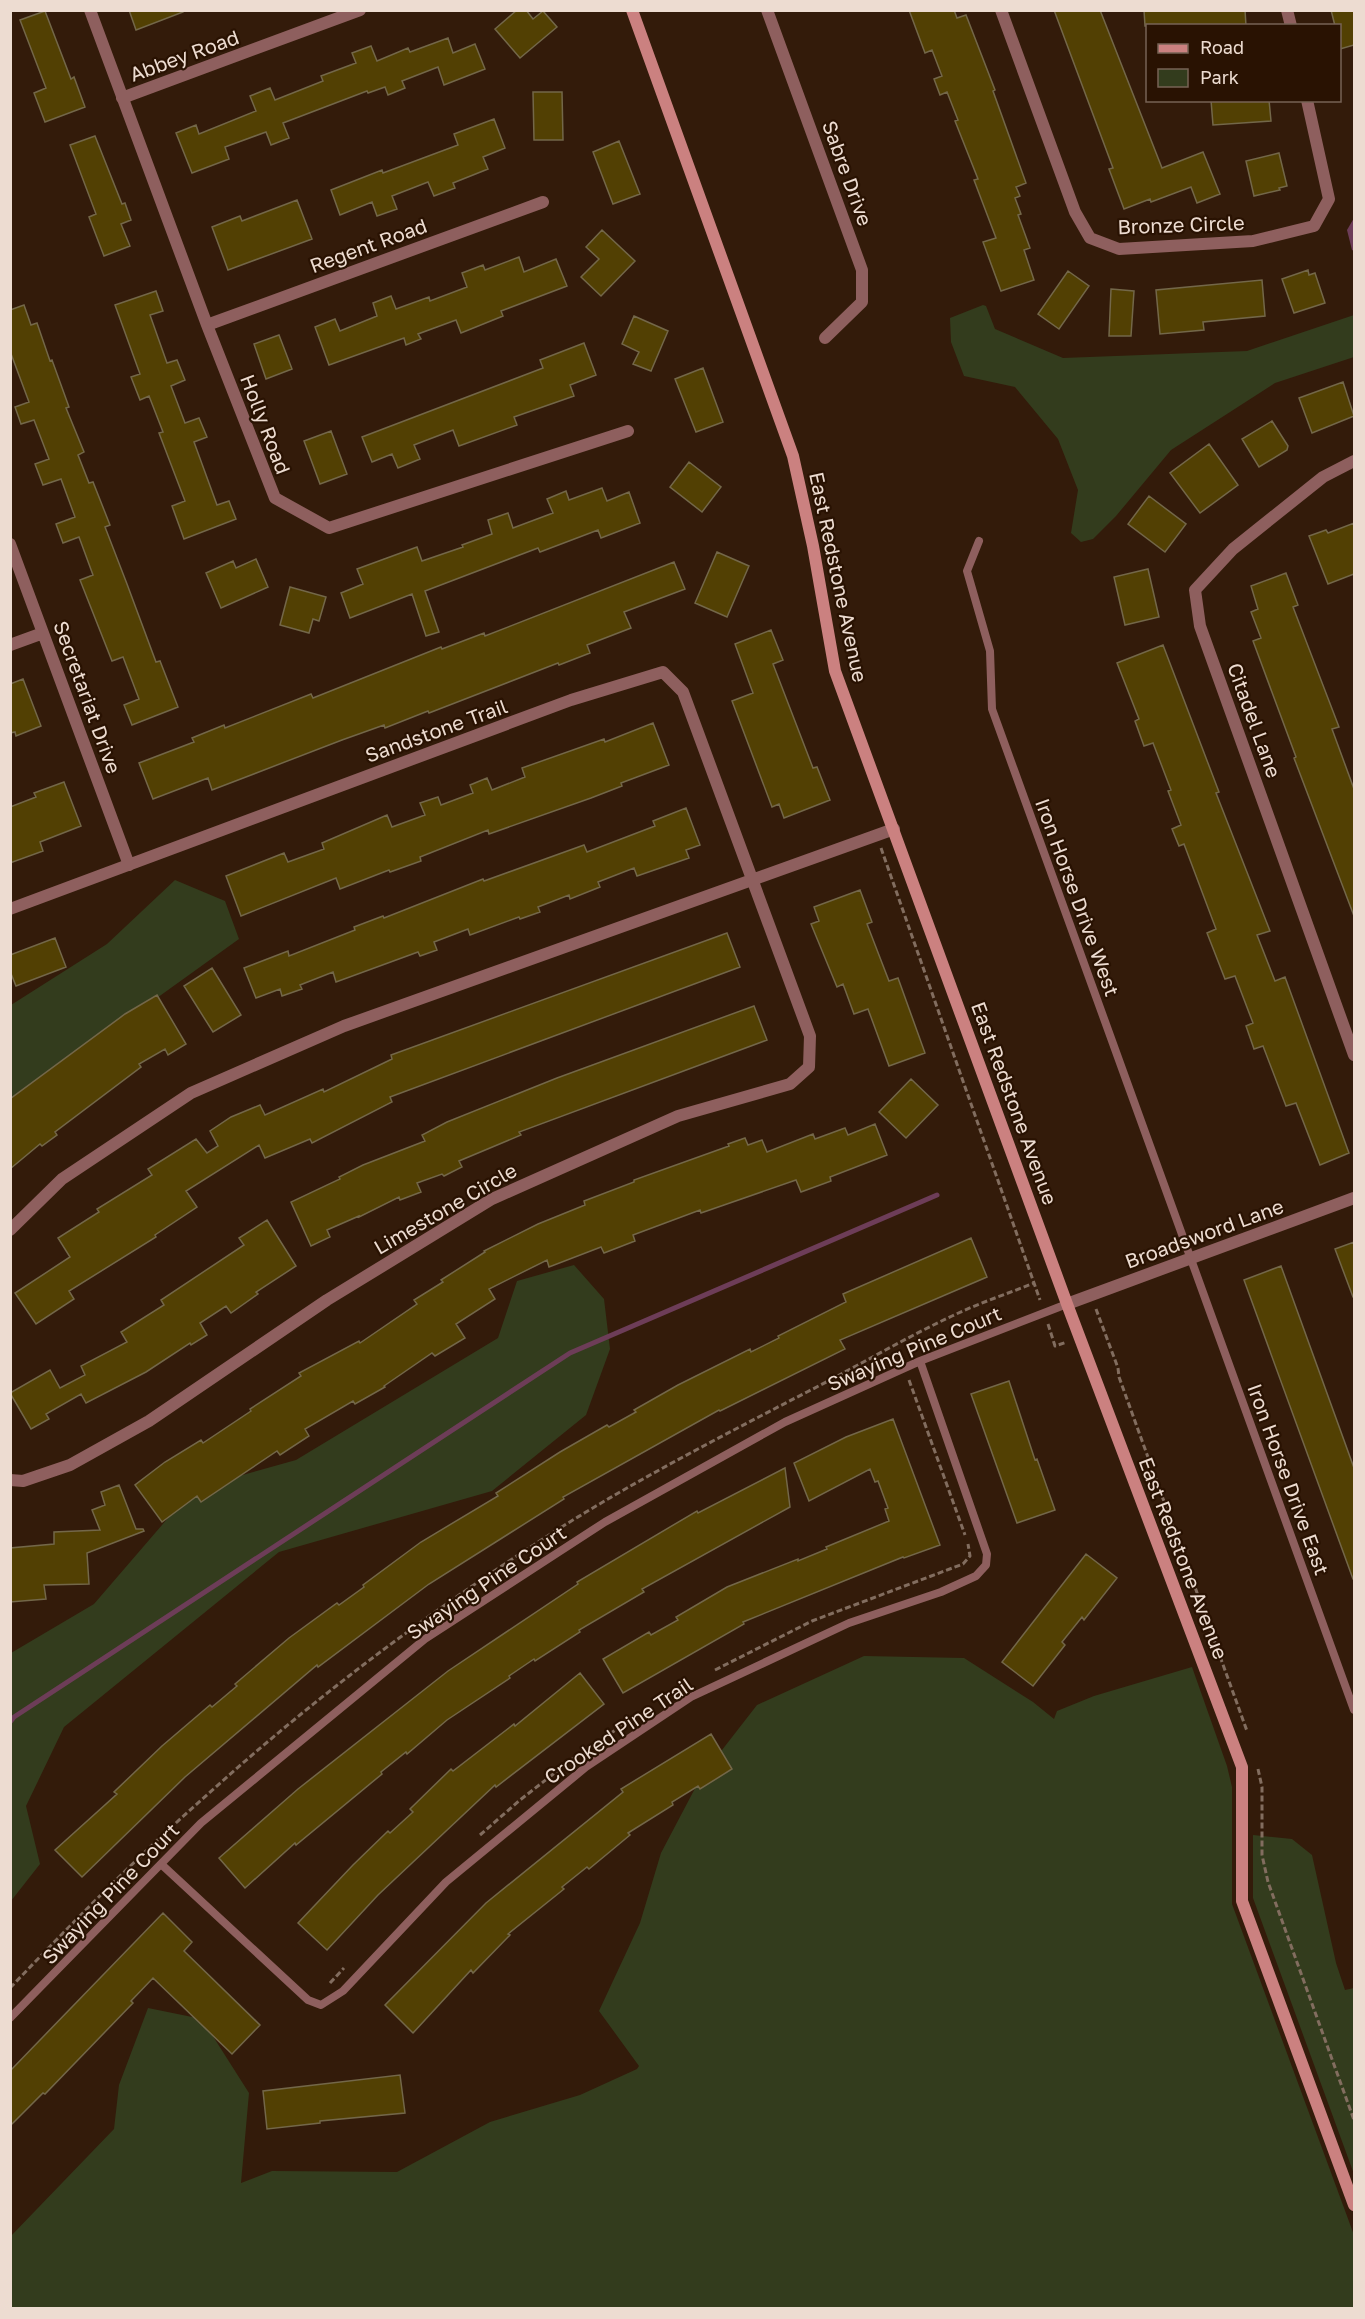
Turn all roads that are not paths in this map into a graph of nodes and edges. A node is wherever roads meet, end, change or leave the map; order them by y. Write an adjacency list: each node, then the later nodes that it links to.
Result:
1 (90, 10): 6 (street, Holly Road)
2 (360, 10): 6 (street, Abbey Road)
3 (632, 10): 17 (street, East Redstone Avenue)
4 (767, 10): 10 (street, Sabre Drive)
5 (1001, 10): 7 (street, Bronze Circle)
6 (122, 98): 9 (street, Holly Road)
7 (1307, 102)
8 (543, 202): 9 (street, Regent Road)
9 (207, 325): 11 (street, Holly Road)
10 (825, 338)
11 (628, 431)
12 (1354, 461): 21 (street, Citadel Lane)
13 (979, 541): 24 (lane, Iron Horse Drive West)
14 (10, 544): 15 (street, Secretariat Drive)
15 (44, 633): 16 (street); 18 (street, Secretariat Drive)
16 (10, 645)
17 (894, 829): 19 (street); 25 (street, East Redstone Avenue)
18 (129, 865): 19 (street, Sandstone Trail); 20 (street, Sandstone Trail)
19 (752, 880): 23 (street); 27 (street, Limestone Circle)
20 (10, 909)
21 (1354, 1055)
22 (1354, 1198): 24 (street, Broadsword Lane)
23 (10, 1230)
24 (1193, 1259): 25 (street, Broadsword Lane); 28 (lane, Iron Horse Drive East)
25 (1067, 1304): 26 (lane, Swaying Pine Court); 31 (street, East Redstone Avenue)
26 (920, 1361): 29 (lane, Swaying Pine Court); 29 (lane, Crooked Pine Trail)
27 (10, 1480)
28 (1354, 1710)
29 (161, 1864): 30 (lane, Swaying Pine Court)
30 (10, 2018)
31 (1354, 2205)

